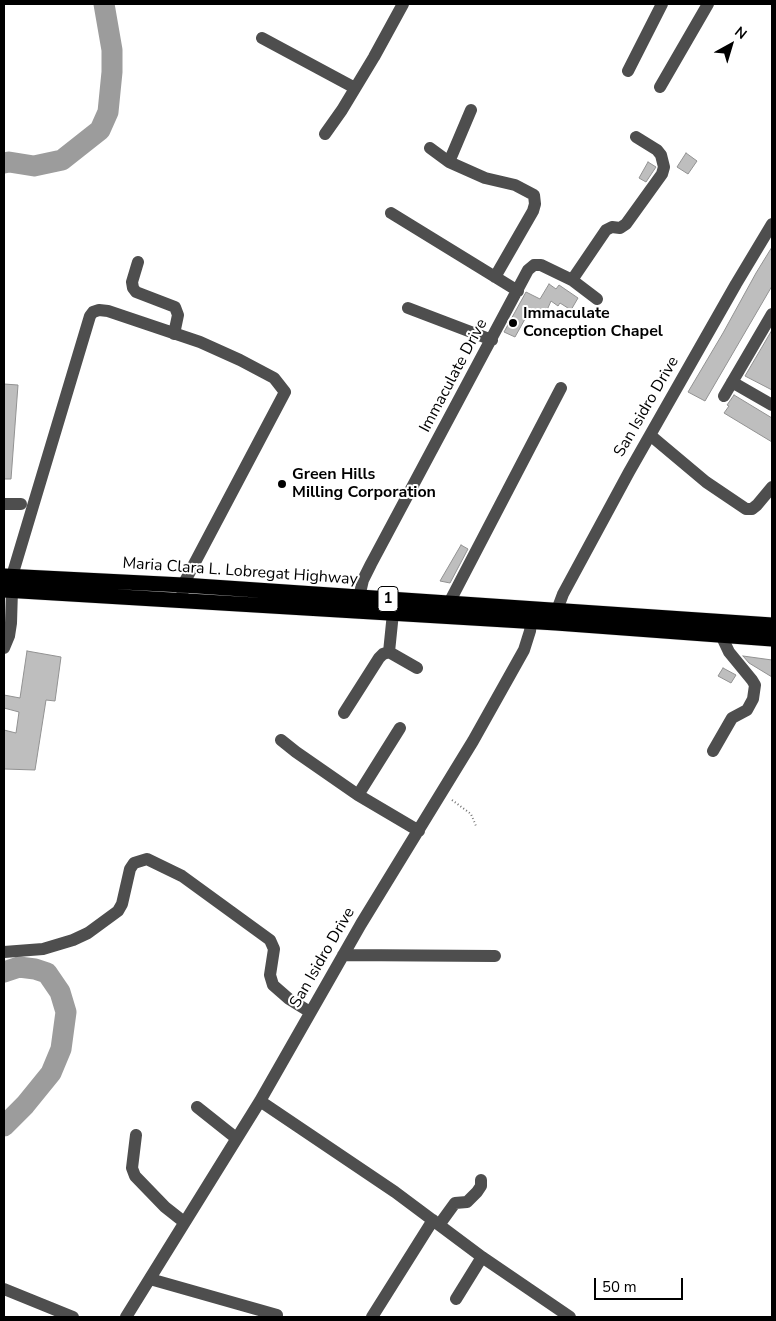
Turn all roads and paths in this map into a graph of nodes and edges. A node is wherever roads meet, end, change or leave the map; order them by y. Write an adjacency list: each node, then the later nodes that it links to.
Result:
1 (403, 4): 7 (street)
2 (662, 4): 5 (street)
3 (708, 4): 6 (street)
4 (262, 38): 7 (street)
5 (628, 71)
6 (660, 87)
7 (355, 88): 9 (street)
8 (471, 110): 12 (street)
9 (325, 134)
10 (636, 138): 17 (street)
11 (430, 148): 12 (street)
12 (449, 162): 16 (street)
13 (391, 213): 16 (street)
14 (772, 224): 28 (street, San Isidro Drive)
15 (138, 262): 22 (street)
16 (495, 277): 18 (street)
17 (572, 280): 18 (street, Immaculate Drive); 19 (street)
18 (518, 292): 23 (street, Immaculate Drive)
19 (597, 299)
20 (408, 308): 23 (street)
21 (771, 319): 24 (street)
22 (174, 334): 32 (street); 33 (street)
23 (492, 340): 37 (street, Immaculate Drive)
24 (732, 382): 26 (street); 27 (street)
25 (561, 388): 36 (street)
26 (724, 396)
27 (772, 405)
28 (650, 435): 29 (street); 40 (street, San Isidro Drive)
29 (772, 487)
30 (4, 504): 31 (street)
31 (21, 504)
32 (8, 583): 33 (highway, Maria Clara L. Lobregat Highway / 1); 34 (highway, Maria Clara L. Lobregat Highway / 1); 44 (street)
33 (183, 585): 34 (street); 35 (highway, Maria Clara L. Lobregat Highway / 1)
34 (182, 600): 35 (highway, Maria Clara L. Lobregat Highway / 1)
35 (300, 601): 37 (highway, Maria Clara L. Lobregat Highway / 1)
36 (449, 603): 37 (highway, Maria Clara L. Lobregat Highway / 1); 39 (highway, Maria Clara L. Lobregat Highway / 1)
37 (358, 604): 38 (highway, Maria Clara L. Lobregat Highway / 1)
38 (393, 613): 39 (highway, Maria Clara L. Lobregat Highway / 1); 45 (street)
39 (532, 615): 40 (highway, Maria Clara L. Lobregat Highway / 1); 51 (street, San Isidro Drive)
40 (557, 616): 41 (highway, Maria Clara L. Lobregat Highway / 1); 42 (highway, Maria Clara L. Lobregat Highway / 1)
41 (772, 625)
42 (721, 635): 43 (highway, Maria Clara L. Lobregat Highway / 1); 50 (street)
43 (772, 639)
44 (4, 648)
45 (389, 652): 46 (street); 47 (street)
46 (417, 668)
47 (344, 713)
48 (400, 728): 52 (street)
49 (281, 740): 52 (street)
50 (713, 751)
51 (441, 794): 53 (path); 54 (street, San Isidro Drive)
52 (358, 795): 54 (street)
53 (476, 826)
54 (419, 831): 56 (street, San Isidro Drive)
55 (4, 952): 58 (street)
56 (343, 955): 57 (street); 58 (street, San Isidro Drive)
57 (495, 956)
58 (310, 1012): 59 (street, San Isidro Drive)
59 (260, 1101): 62 (street, San Isidro Drive); 65 (street)
60 (197, 1107): 62 (street)
61 (136, 1135): 64 (street)
62 (236, 1138): 64 (street, San Isidro Drive)
63 (481, 1180): 65 (street)
64 (184, 1222): 67 (street, San Isidro Drive)
65 (436, 1223): 66 (street); 73 (street)
66 (482, 1257): 69 (street); 74 (street)
67 (150, 1279): 70 (street); 71 (street, San Isidro Drive)
68 (4, 1289): 72 (street)
69 (456, 1299)
70 (277, 1315)
71 (131, 1316)
72 (73, 1317)
73 (372, 1317)
74 (570, 1317)

